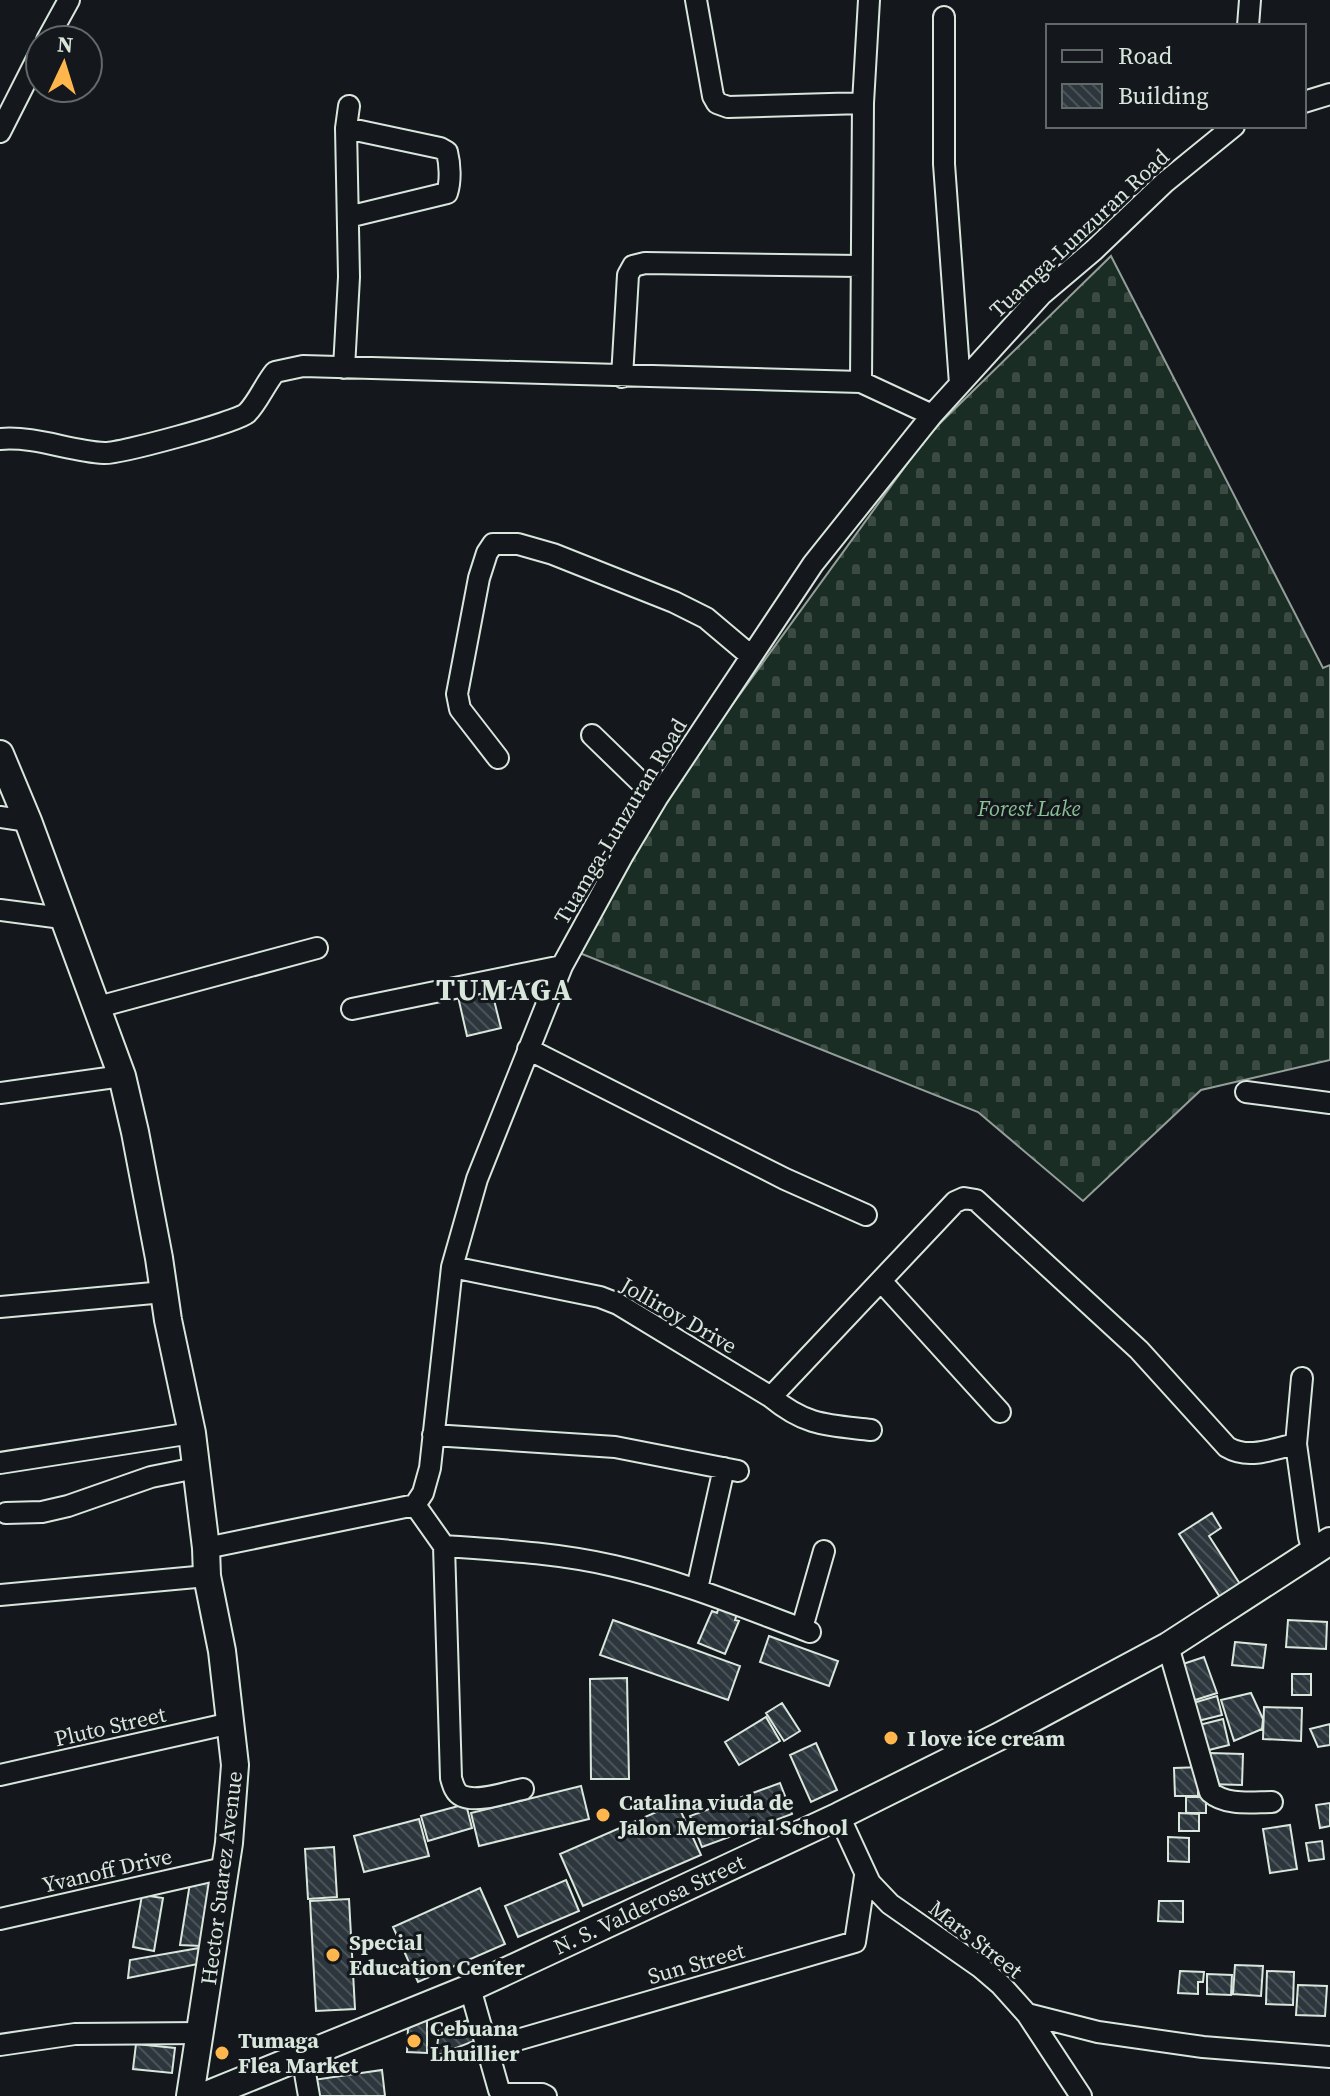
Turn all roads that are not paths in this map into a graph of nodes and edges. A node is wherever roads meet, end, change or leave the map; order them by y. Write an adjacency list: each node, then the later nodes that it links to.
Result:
1 (69, 0): 6 (street)
2 (696, 0): 11 (street)
3 (869, 0): 11 (street)
4 (1250, 0): 7 (street)
5 (944, 17): 21 (street)
6 (56, 24)
7 (1248, 24)
8 (24, 85): 15 (street)
9 (1330, 94): 10 (street)
10 (1306, 101)
11 (863, 103): 17 (street)
12 (349, 106): 13 (street)
13 (346, 128): 16 (street); 16 (street)
14 (1232, 128): 21 (street, Tuamga-Lunzuran Road)
15 (0, 132)
16 (348, 217): 18 (street)
17 (860, 266): 19 (street); 20 (street)
18 (344, 368): 19 (street); 23 (street)
19 (622, 377): 20 (street)
20 (861, 382): 22 (street)
21 (960, 384): 22 (street, Tuamga-Lunzuran Road)
22 (932, 415): 24 (street, Tuamga-Lunzuran Road)
23 (0, 439)
24 (751, 656): 27 (street); 28 (street, Tuamga-Lunzuran Road)
25 (592, 735): 28 (street)
26 (0, 754): 30 (main road, Hector Suarez Avenue)
27 (498, 758)
28 (657, 798): 34 (street, Tuamga-Lunzuran Road)
29 (0, 817): 30 (street)
30 (28, 821): 32 (main road, Hector Suarez Avenue)
31 (0, 910): 32 (street)
32 (62, 918): 35 (main road, Hector Suarez Avenue)
33 (317, 948): 35 (street)
34 (562, 966): 36 (street); 37 (street, Tuamga-Lunzuran Road)
35 (98, 1007): 38 (main road, Hector Suarez Avenue)
36 (352, 1009)
37 (528, 1049): 42 (street); 43 (street, Tuamga-Lunzuran Road)
38 (122, 1076): 40 (street); 45 (main road, Hector Suarez Avenue)
39 (1246, 1092): 41 (street)
40 (0, 1093)
41 (1330, 1103)
42 (866, 1215)
43 (452, 1267): 48 (street, Jolliroy Drive); 52 (street, Tuamga-Lunzuran Road)
44 (881, 1281): 48 (street); 49 (street); 53 (street)
45 (164, 1292): 46 (street); 51 (main road, Hector Suarez Avenue)
46 (0, 1307)
47 (1302, 1378): 53 (street)
48 (771, 1397): 50 (street, Jolliroy Drive)
49 (1000, 1412)
50 (871, 1430)
51 (192, 1433): 54 (street); 55 (main road, Hector Suarez Avenue)
52 (433, 1435): 56 (street, Tuamga-Lunzuran Road); 62 (street)
53 (1296, 1444): 59 (street)
54 (0, 1463)
55 (196, 1468): 57 (street); 61 (main road, Hector Suarez Avenue)
56 (415, 1505): 58 (street); 61 (street)
57 (6, 1513)
58 (444, 1546): 62 (street); 67 (street)
59 (1322, 1546): 64 (main road, N. S. Valderosa Street)
60 (824, 1551): 62 (street)
61 (206, 1563): 63 (street); 65 (main road, Hector Suarez Avenue)
62 (697, 1589)
63 (0, 1595)
64 (1168, 1646): 68 (street); 69 (main road, N. S. Valderosa Street)
65 (231, 1723): 66 (street, Pluto Street); 70 (main road, Hector Suarez Avenue)
66 (0, 1775)
67 (523, 1789)
68 (1272, 1802)
69 (839, 1816): 71 (street); 73 (main road, N. S. Valderosa Street)
70 (224, 1868): 72 (street, Yvanoff Drive); 75 (main road, Hector Suarez Avenue)
71 (863, 1872): 74 (street, Mars Street); 77 (street, Sun Street)
72 (0, 1919)
73 (470, 1988): 77 (street); 78 (main road, N. S. Valderosa Street)
74 (1027, 2014): 79 (street); 84 (street, Mars Street)
75 (201, 2033): 76 (street); 80 (main road, Hector Suarez Avenue)
76 (0, 2045)
77 (486, 2049): 83 (street)
78 (302, 2056): 81 (main road, N. S. Valderosa Street); 82 (street)
79 (1330, 2057)
80 (190, 2096)
81 (204, 2096)
82 (309, 2096)
83 (546, 2096)
84 (1081, 2096)

